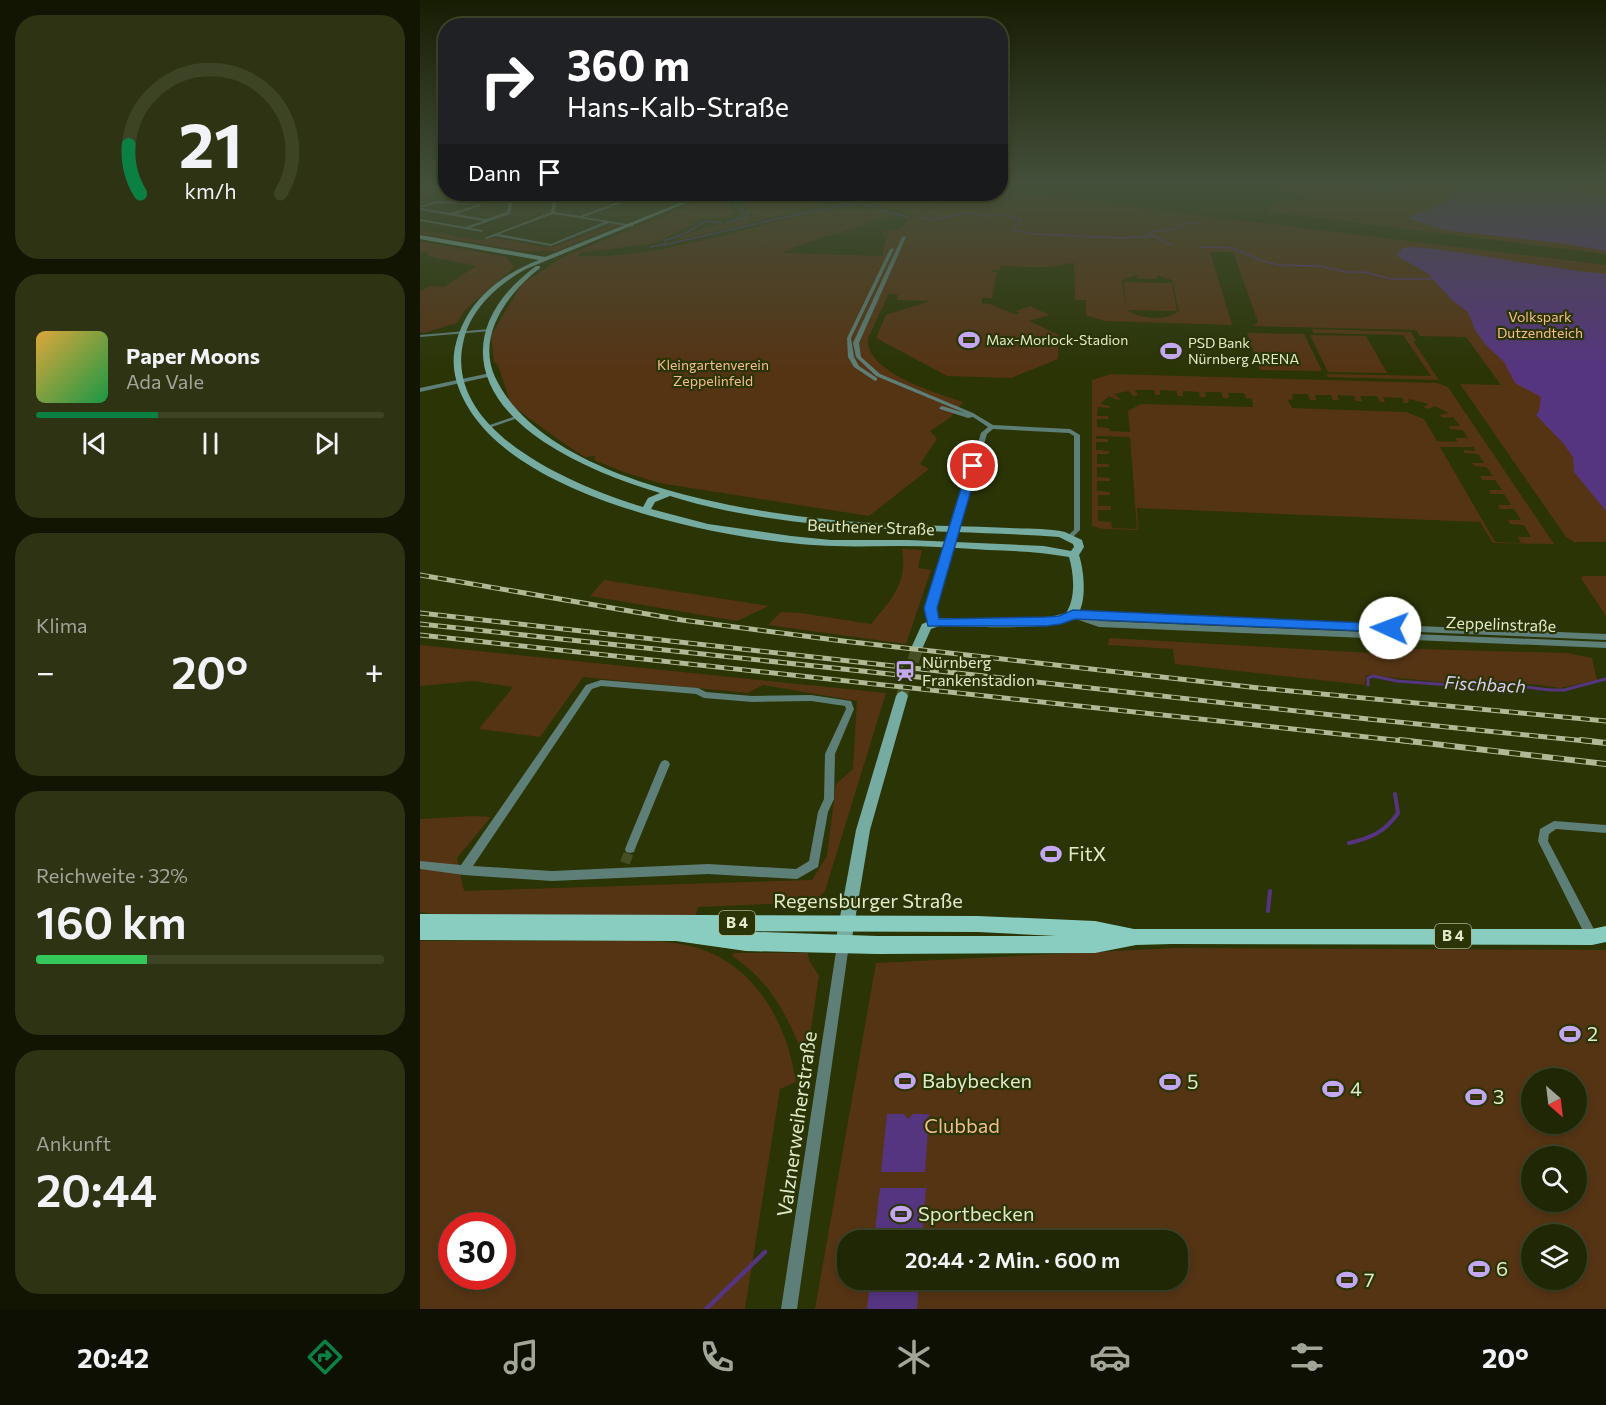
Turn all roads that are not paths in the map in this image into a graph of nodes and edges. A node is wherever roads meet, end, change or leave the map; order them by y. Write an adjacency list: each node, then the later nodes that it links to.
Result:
1 (473, 246): 5 (main road)
2 (580, 246): 5 (main road)
3 (894, 246): 6 (street)
4 (899, 246): 7 (street)
5 (548, 259): 8 (main road, Beuthener Straße); 9 (main road, Beuthener Straße)
6 (868, 298): 7 (street); 13 (street)
7 (875, 298): 13 (street)
8 (489, 330): 9 (street); 11 (main road, Beuthener Straße)
9 (462, 334): 10 (street); 12 (main road, Beuthener Straße)
10 (420, 336)
11 (490, 375): 12 (street); 15 (main road, Beuthener Straße)
12 (460, 382): 14 (street); 16 (main road, Beuthener Straße)
13 (892, 385): 17 (street)
14 (420, 390)
15 (518, 417): 16 (street); 18 (main road, Beuthener Straße)
16 (487, 427): 19 (main road, Beuthener Straße)
17 (992, 427): 20 (street); 23 (street)
18 (670, 493): 19 (main road); 20 (main road, Beuthener Straße)
19 (646, 510): 21 (main road, Beuthener Straße)
20 (1070, 537): 21 (main road)
21 (1074, 555): 22 (main road)
22 (1073, 615): 23 (main road, Zeppelinstraße); 24 (street, Zeppelinstraße); 25 (street, Zeppelinstraße)
23 (933, 623): 26 (main road)
24 (1606, 637)
25 (1606, 645)
26 (918, 646)
27 (902, 696): 34 (main road)
28 (665, 765): 30 (street)
29 (1606, 829): 37 (street)
30 (630, 849)
31 (420, 865): 32 (street)
32 (464, 870): 32 (street)
33 (420, 922): 34 (main road, Regensburger Straße / B 4)
34 (846, 924): 36 (main road, Regensburger Straße / B 4); 38 (main road)
35 (420, 932): 38 (main road, Regensburger Straße / B 4)
36 (1136, 937): 37 (main road, Regensburger Straße / B 4); 38 (main road, Regensburger Straße / B 4)
37 (1601, 938)
38 (843, 944): 39 (street, Valznerweiherstraße)
39 (789, 1309)

